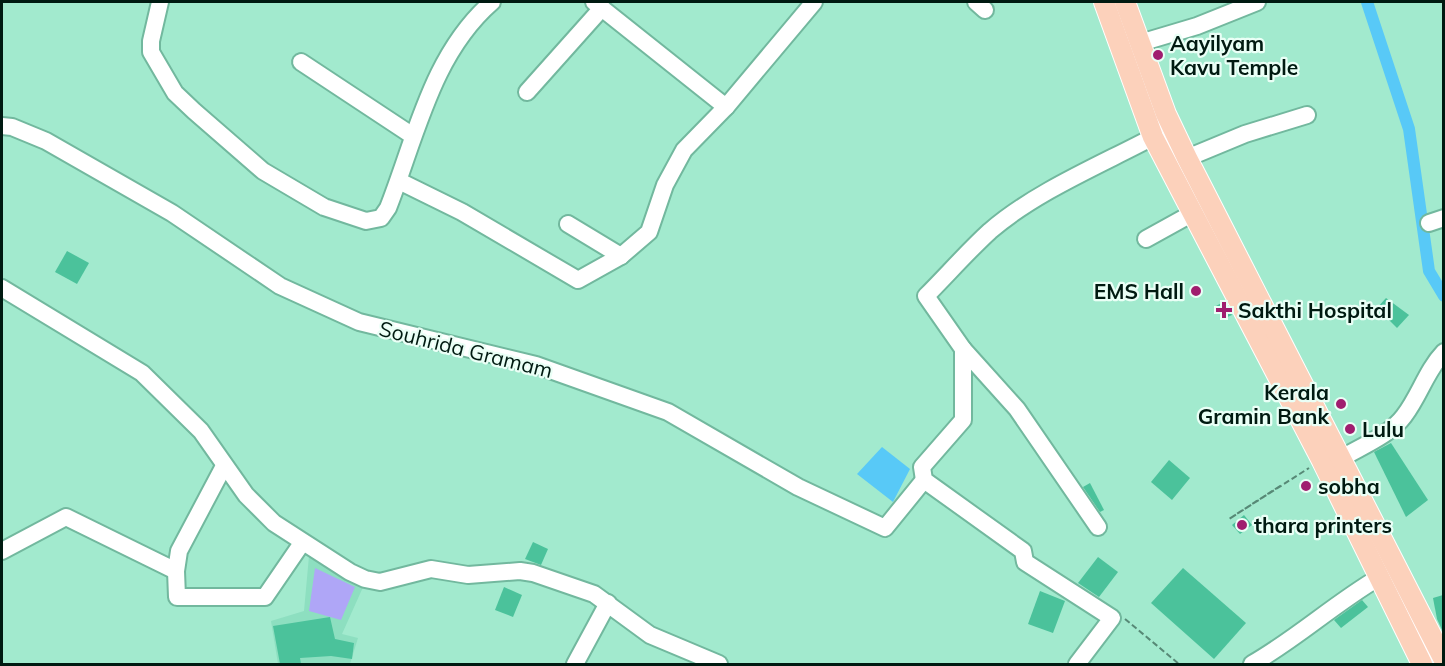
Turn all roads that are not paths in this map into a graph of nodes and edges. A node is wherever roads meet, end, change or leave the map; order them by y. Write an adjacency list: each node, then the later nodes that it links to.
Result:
1 (160, 2): 17 (street)
2 (492, 2): 14 (street)
3 (814, 2): 11 (street)
4 (1104, 2): 15 (main road)
5 (1125, 2): 8 (main road)
6 (1257, 2): 8 (street)
7 (598, 5): 10 (street); 11 (street)
8 (1140, 43): 16 (main road)
9 (301, 62): 14 (street)
10 (527, 92)
11 (726, 107): 21 (street)
12 (1307, 115): 16 (street)
13 (2, 126): 27 (street, Souhrida Gramam)
14 (413, 136): 17 (street)
15 (1153, 137): 18 (main road); 23 (street)
16 (1187, 158): 25 (main road)
17 (399, 181): 21 (street)
18 (1193, 213): 20 (street); 32 (main road)
19 (568, 224): 21 (street)
20 (1146, 239)
21 (621, 256)
22 (2, 288): 26 (street)
23 (963, 349): 27 (street); 28 (street)
24 (1443, 352): 25 (street)
25 (1342, 458): 34 (main road)
26 (224, 466): 29 (street); 31 (street)
27 (924, 480): 37 (street)
28 (1098, 527)
29 (302, 543): 31 (street); 33 (street)
30 (2, 550): 31 (street)
31 (176, 571)
32 (1378, 578): 38 (street); 39 (main road)
33 (608, 603): 35 (street); 36 (street)
34 (1443, 660)
35 (575, 664)
36 (719, 664)
37 (1077, 664)
38 (1252, 664)
39 (1422, 664)

